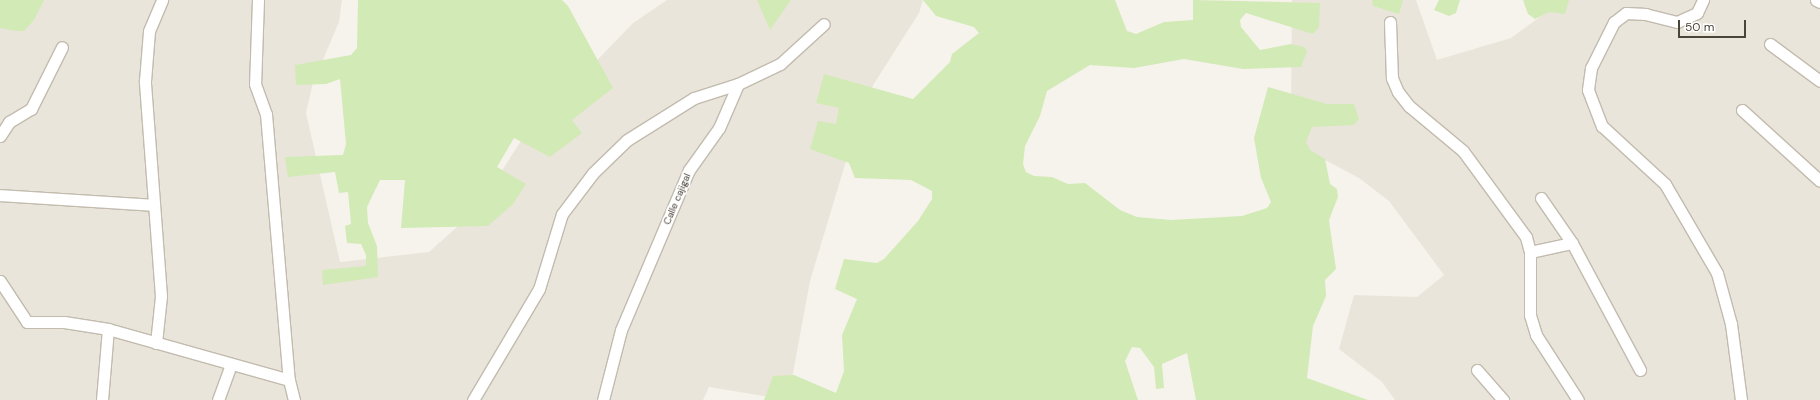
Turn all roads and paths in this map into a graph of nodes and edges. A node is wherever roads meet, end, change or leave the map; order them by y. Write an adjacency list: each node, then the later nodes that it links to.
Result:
1 (162, 0): 17 (street)
2 (258, 0): 26 (street)
3 (1703, 0): 34 (street)
4 (1816, 0): 5 (street)
5 (1820, 2)
6 (1390, 22): 19 (street)
7 (824, 24): 11 (street)
8 (1770, 44): 10 (street)
9 (62, 46): 13 (street)
10 (1820, 82)
11 (738, 84): 30 (street); 31 (street, Calle cajigal)
12 (1742, 110): 14 (street)
13 (0, 136)
14 (1820, 181)
15 (0, 195): 17 (street)
16 (1541, 198): 18 (street)
17 (154, 205): 22 (street)
18 (1572, 243): 19 (street); 25 (street)
19 (1530, 252): 33 (street)
20 (0, 281): 21 (street)
21 (108, 329): 22 (street); 27 (street)
22 (156, 343): 23 (street)
23 (231, 364): 26 (street); 28 (street)
24 (1477, 370): 32 (street)
25 (1640, 370)
26 (289, 380): 29 (street)
27 (102, 400)
28 (218, 400)
29 (294, 400)
30 (473, 400)
31 (603, 400)
32 (1503, 400)
33 (1578, 400)
34 (1741, 400)

